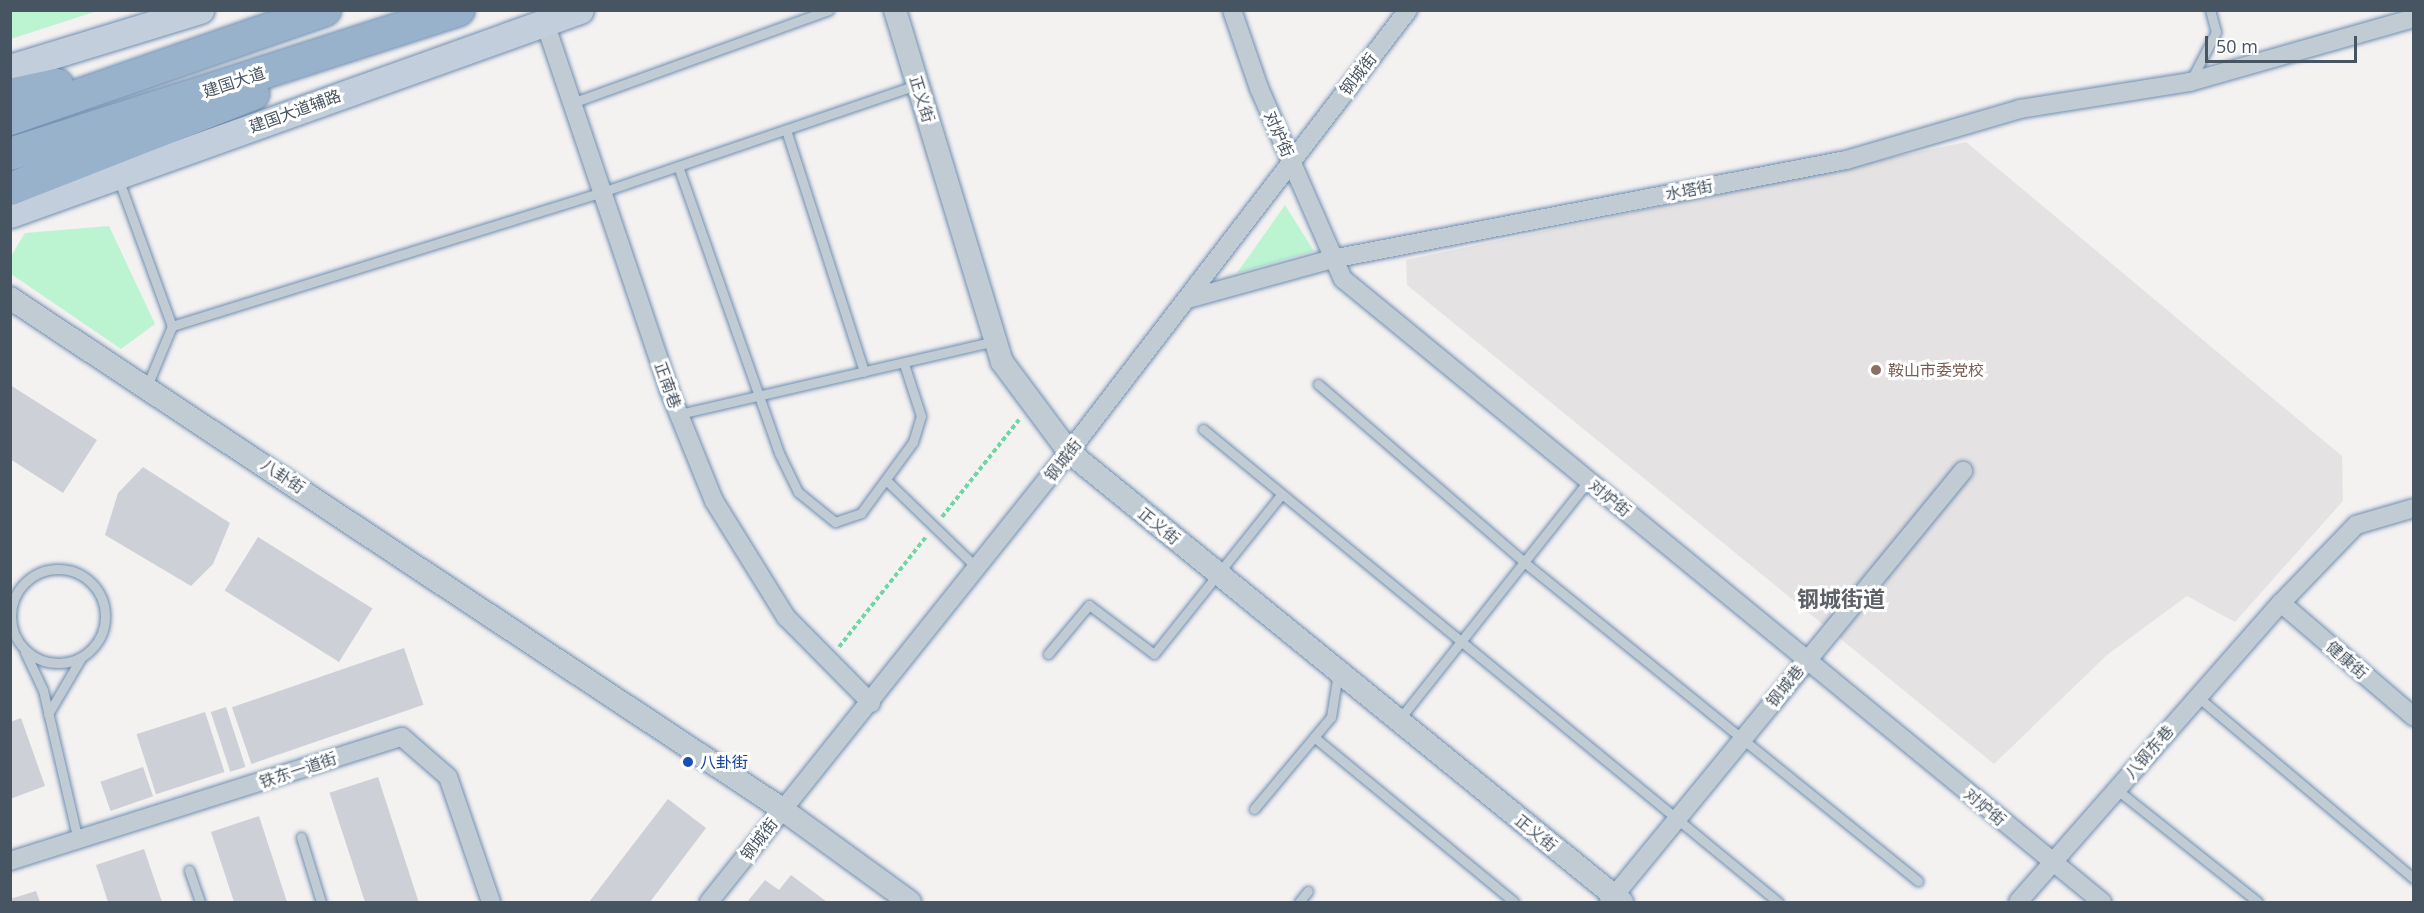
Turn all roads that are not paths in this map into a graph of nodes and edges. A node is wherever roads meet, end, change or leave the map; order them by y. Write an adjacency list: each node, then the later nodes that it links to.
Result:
1 (200, 10): 14 (main road)
2 (325, 10): 13 (highway)
3 (458, 10): 12 (highway, 建国大道)
4 (580, 10): 11 (main road, 建国大道辅路)
5 (829, 10): 18 (lane)
6 (895, 10): 16 (street, 正义街)
7 (1232, 10): 22 (street, 对炉街)
8 (1408, 10): 22 (street, 钢城街)
9 (2210, 10): 15 (lane)
10 (2414, 18): 15 (street, 水塔街)
11 (545, 23): 18 (street, 正南巷); 24 (main road, 建国大道辅路)
12 (392, 32): 21 (highway, 建国大道); 25 (highway)
13 (193, 56): 17 (highway); 19 (highway)
14 (10, 68)
15 (2190, 82): 28 (street, 水塔街)
16 (917, 85): 20 (lane); 32 (street, 正义街)
17 (10, 95)
18 (572, 103): 26 (street, 正南巷)
19 (10, 119)
20 (786, 130): 23 (lane); 34 (lane)
21 (10, 154)
22 (1291, 160): 28 (street, 对炉街); 30 (street, 钢城街)
23 (678, 166): 26 (lane); 37 (lane)
24 (117, 176): 27 (main road, 建国大道辅路); 31 (lane)
25 (10, 189)
26 (602, 192): 31 (lane); 38 (street, 正南巷)
27 (10, 214)
28 (1332, 260): 30 (street, 水塔街); 42 (street, 对炉街)
29 (10, 298): 36 (street, 八卦街)
30 (1188, 299): 40 (street, 钢城街)
31 (172, 326): 36 (lane)
32 (996, 341): 33 (lane); 40 (street, 正义街)
33 (904, 364): 34 (lane); 43 (lane)
34 (864, 372): 37 (lane)
35 (1318, 384): 46 (lane)
36 (147, 386): 64 (street, 八卦街)
37 (757, 393): 38 (lane); 43 (lane)
38 (679, 414): 57 (street, 正南巷)
39 (1203, 429): 44 (lane)
40 (1069, 452): 47 (street, 钢城街); 48 (street, 正义街)
41 (1963, 471): 54 (street, 钢城巷)
42 (1589, 480): 46 (lane); 54 (street, 对炉街)
43 (888, 482): 47 (lane)
44 (1281, 495): 48 (lane); 50 (lane)
45 (2414, 508): 49 (street, 八钢东巷)
46 (1524, 562): 50 (lane); 62 (lane)
47 (978, 568): 57 (street, 钢城街)
48 (1221, 576): 52 (lane); 55 (street, 正义街)
49 (2280, 603): 56 (street, 八钢东巷); 59 (street, 健康街)
50 (1461, 642): 60 (lane); 66 (lane)
51 (24, 650): 53 (lane); 53 (lane); 58 (lane)
52 (1048, 654)
53 (81, 658): 58 (lane)
54 (1807, 659): 62 (street, 钢城巷); 70 (street, 对炉街)
55 (1338, 673): 60 (street, 正义街); 61 (lane)
56 (2198, 697): 63 (street, 八钢东巷); 72 (lane)
57 (871, 703): 64 (street, 钢城街)
58 (48, 714): 68 (lane)
59 (2414, 717)
60 (1398, 721): 75 (street, 正义街)
61 (1314, 737): 65 (lane); 82 (lane)
62 (1742, 739): 66 (street, 钢城巷); 73 (lane)
63 (2116, 789): 70 (street, 八钢东巷); 86 (lane)
64 (782, 809): 79 (street, 钢城街); 80 (street, 八卦街)
65 (1254, 809)
66 (1676, 820): 75 (street, 钢城巷); 83 (lane)
67 (301, 837): 77 (lane)
68 (78, 840): 69 (street, 铁东一道街); 78 (street, 铁东一道街)
69 (10, 861)
70 (2052, 862): 84 (street, 八钢东巷); 85 (street, 对炉街)
71 (189, 870): 76 (lane)
72 (2414, 879)
73 (1918, 881)
74 (1308, 891): 81 (lane)
75 (1615, 900)
76 (200, 903)
77 (321, 903)
78 (490, 903)
79 (709, 903)
80 (910, 903)
81 (1299, 903)
82 (1514, 903)
83 (1778, 903)
84 (2018, 903)
85 (2102, 903)
86 (2258, 903)

